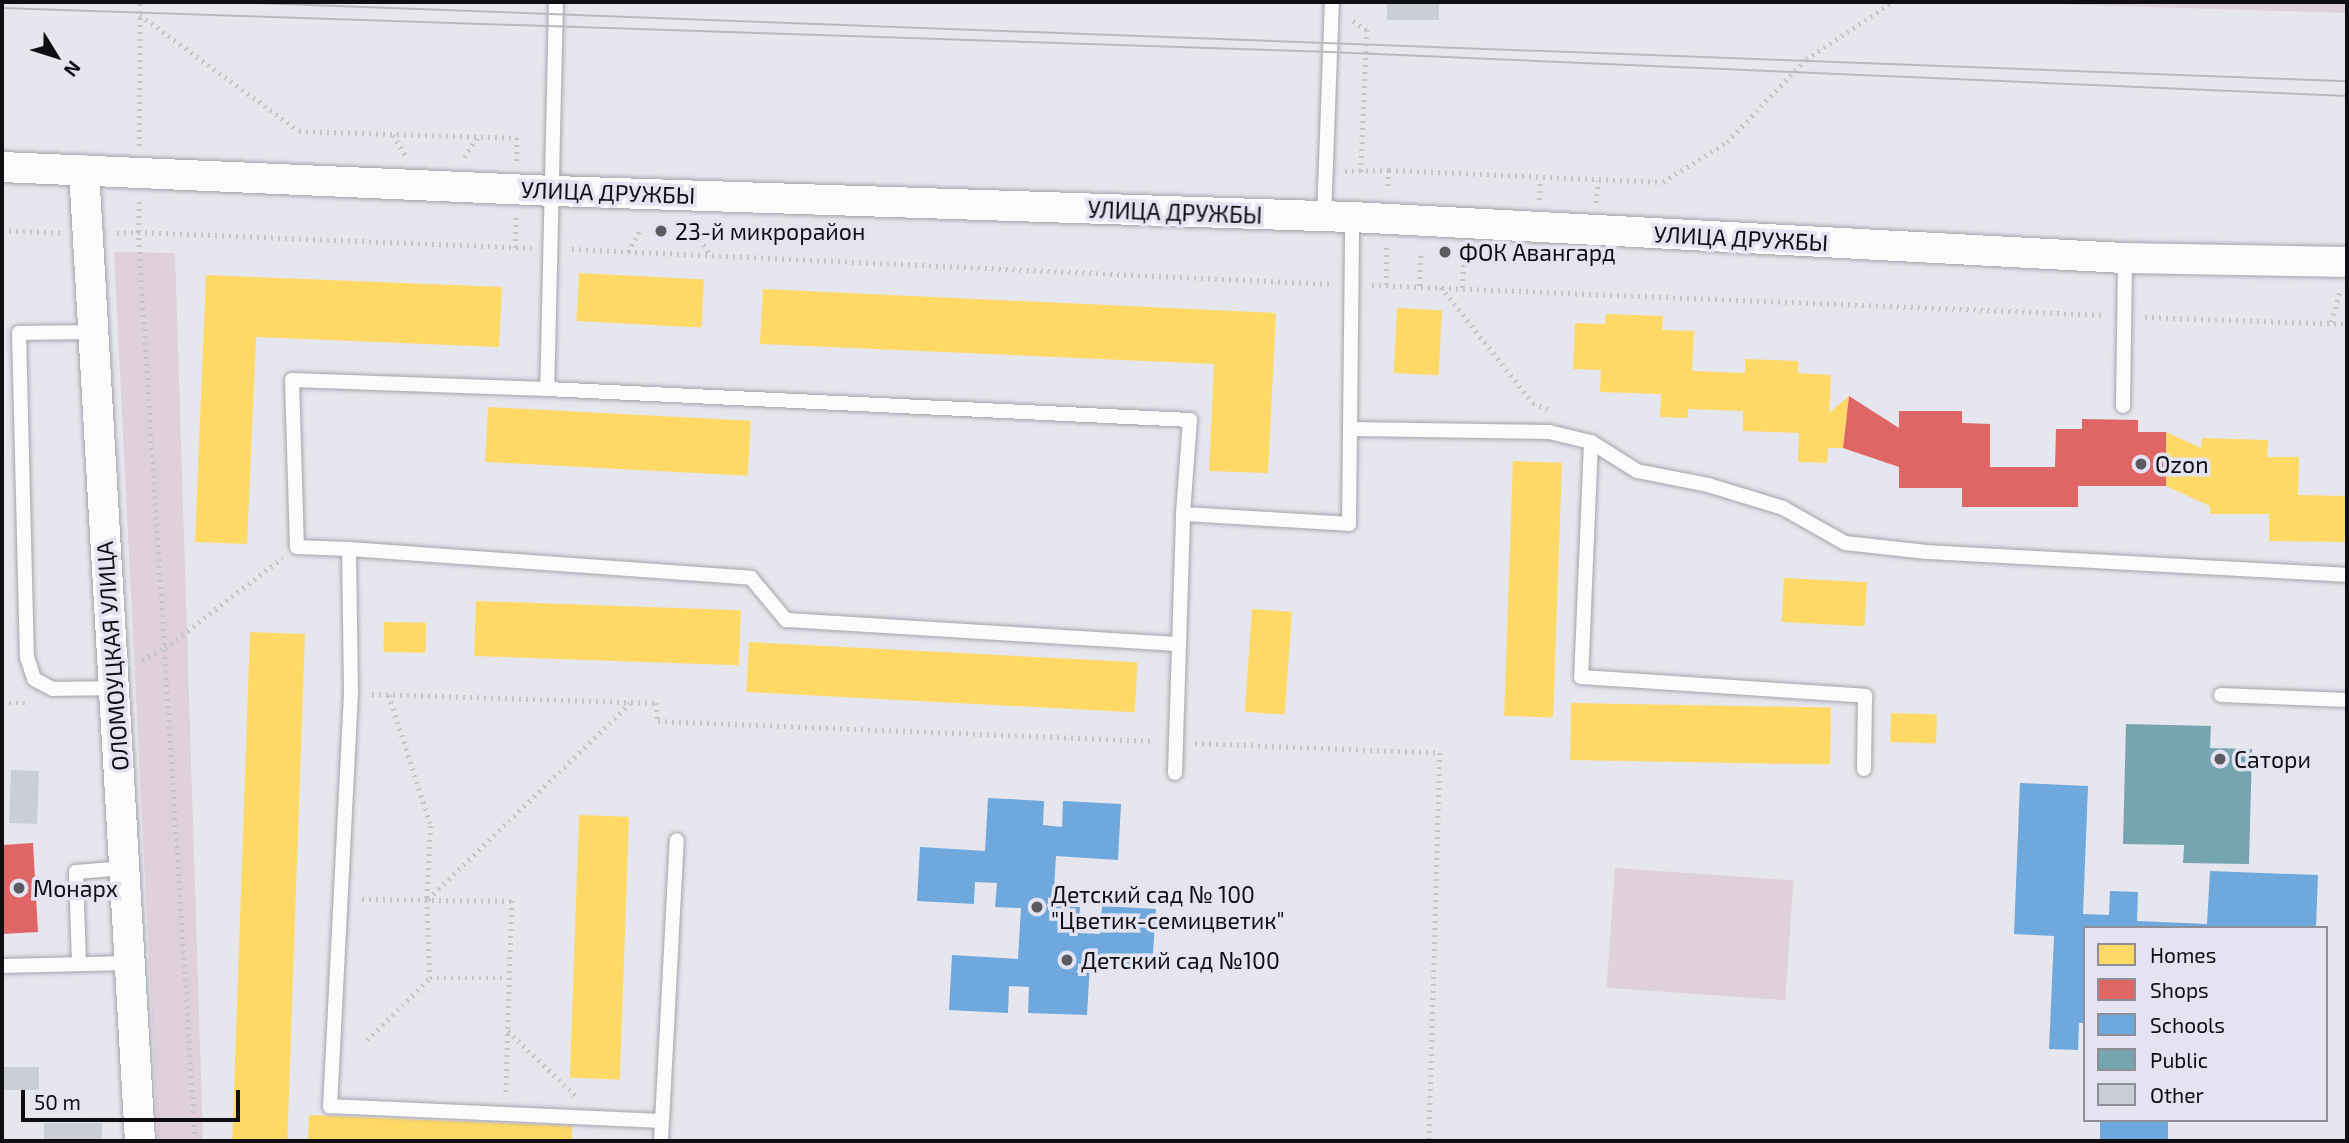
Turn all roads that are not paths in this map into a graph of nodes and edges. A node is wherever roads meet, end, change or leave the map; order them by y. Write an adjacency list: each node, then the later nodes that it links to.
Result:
1 (556, 2): 5 (lane)
2 (1332, 2): 6 (lane)
3 (2, 167): 4 (street, УЛИЦА ДРУЖБЫ)
4 (84, 170): 5 (street, УЛИЦА ДРУЖБЫ); 9 (street, ОЛОМОУЦКАЯ УЛИЦА)
5 (554, 191): 6 (street, УЛИЦА ДРУЖБЫ); 10 (lane)
6 (1338, 217): 7 (street, УЛИЦА ДРУЖБЫ); 12 (lane)
7 (2125, 258): 8 (street, УЛИЦА ДРУЖБЫ); 11 (lane)
8 (2345, 271)
9 (90, 332): 18 (street, ОЛОМОУЦКАЯ УЛИЦА); 18 (lane)
10 (547, 389): 14 (lane); 15 (lane)
11 (2123, 406)
12 (1352, 429): 13 (lane); 14 (lane)
13 (1591, 442): 16 (lane); 21 (lane)
14 (1183, 514): 17 (lane)
15 (349, 550): 17 (lane); 28 (lane)
16 (2347, 575)
17 (1178, 644): 22 (lane)
18 (116, 688): 24 (street, ОЛОМОУЦКАЯ УЛИЦА)
19 (2221, 695): 20 (lane)
20 (2347, 700)
21 (1864, 769)
22 (1175, 773)
23 (677, 840): 28 (lane)
24 (125, 868): 25 (street, ОЛОМОУЦКАЯ УЛИЦА); 26 (lane)
25 (130, 963): 26 (lane); 29 (street, ОЛОМОУЦКАЯ УЛИЦА)
26 (79, 964): 27 (lane)
27 (2, 966)
28 (662, 1121): 30 (lane)
29 (141, 1141)
30 (661, 1141)

